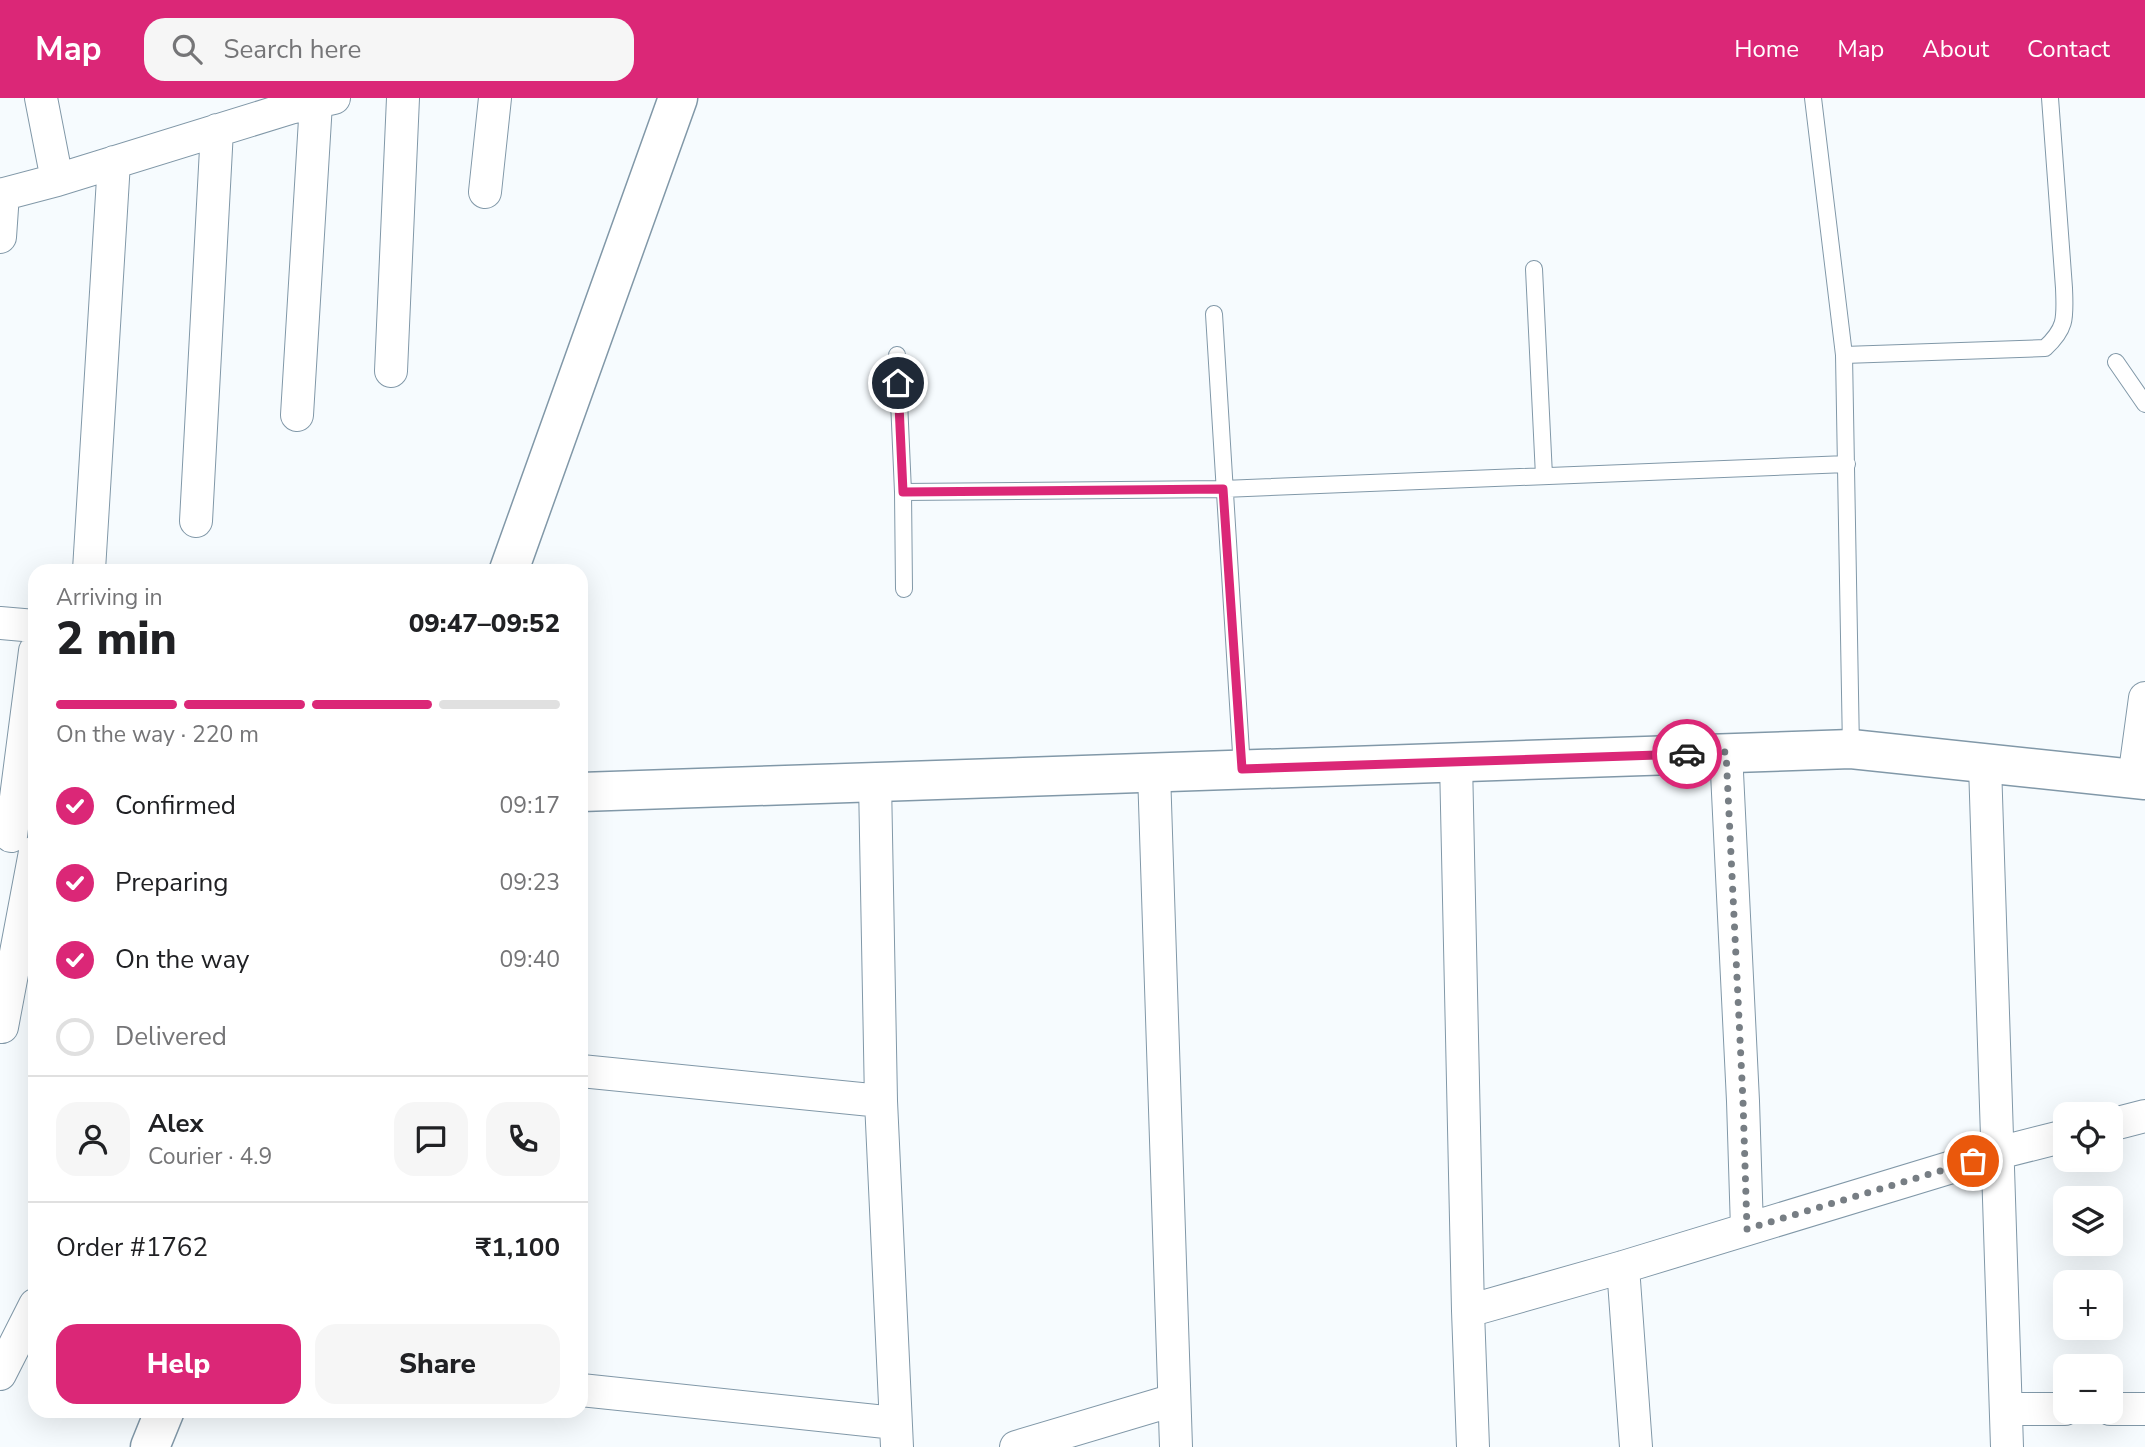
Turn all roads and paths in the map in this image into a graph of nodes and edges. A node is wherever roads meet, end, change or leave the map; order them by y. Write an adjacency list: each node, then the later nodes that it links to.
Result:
1 (41, 98): 10 (street)
2 (403, 98): 19 (street)
3 (495, 98): 11 (street)
4 (678, 98): 28 (street)
5 (1813, 98): 17 (lane)
6 (2050, 98): 17 (lane)
7 (307, 102): 8 (street); 21 (street)
8 (217, 130): 9 (street); 26 (street)
9 (114, 162): 10 (street); 27 (street)
10 (57, 180): 12 (street)
11 (485, 192)
12 (1, 195): 13 (street)
13 (0, 237)
14 (1534, 269): 23 (lane)
15 (1214, 314): 24 (lane)
16 (897, 355): 25 (lane)
17 (1844, 355): 22 (lane)
18 (2116, 362): 20 (lane)
19 (391, 371)
20 (2145, 404)
21 (297, 415)
22 (1847, 464): 23 (lane); 34 (lane)
23 (1544, 476): 24 (lane)
24 (1223, 489): 25 (lane); 39 (lane)
25 (903, 492): 29 (lane)
26 (197, 521)
27 (89, 564)
28 (511, 564)
29 (904, 589)
30 (0, 623): 31 (street)
31 (28, 625)
32 (28, 681): 36 (street)
33 (2145, 698): 41 (street)
34 (1851, 749): 35 (street); 38 (street)
35 (1726, 752): 37 (street); 53 (street)
36 (10, 758): 44 (street)
37 (1456, 762): 39 (street); 55 (street)
38 (1985, 765): 41 (street); 52 (street)
39 (1242, 769): 40 (street)
40 (1154, 772): 42 (street); 59 (street)
41 (2139, 780)
42 (875, 782): 43 (street); 48 (street)
43 (588, 792)
44 (26, 803): 45 (street)
45 (20, 841): 46 (street)
46 (2, 1027)
47 (588, 1072): 48 (street)
48 (881, 1101): 65 (street)
49 (2145, 1116): 50 (street)
50 (2123, 1122)
51 (2053, 1139): 52 (street)
52 (1998, 1153): 53 (street); 60 (street)
53 (1747, 1229): 54 (street)
54 (1623, 1268): 55 (street); 70 (street)
55 (1468, 1311): 69 (street)
56 (28, 1319): 57 (street)
57 (0, 1374)
58 (588, 1391): 65 (street)
59 (1174, 1400): 67 (street); 68 (street)
60 (2006, 1409): 61 (street); 71 (street)
61 (2053, 1409)
62 (2123, 1409): 63 (street)
63 (2145, 1409)
64 (162, 1418): 66 (street)
65 (896, 1435)
66 (150, 1447)
67 (1016, 1447)
68 (1176, 1447)
69 (1473, 1447)
70 (1636, 1447)
71 (2007, 1447)

